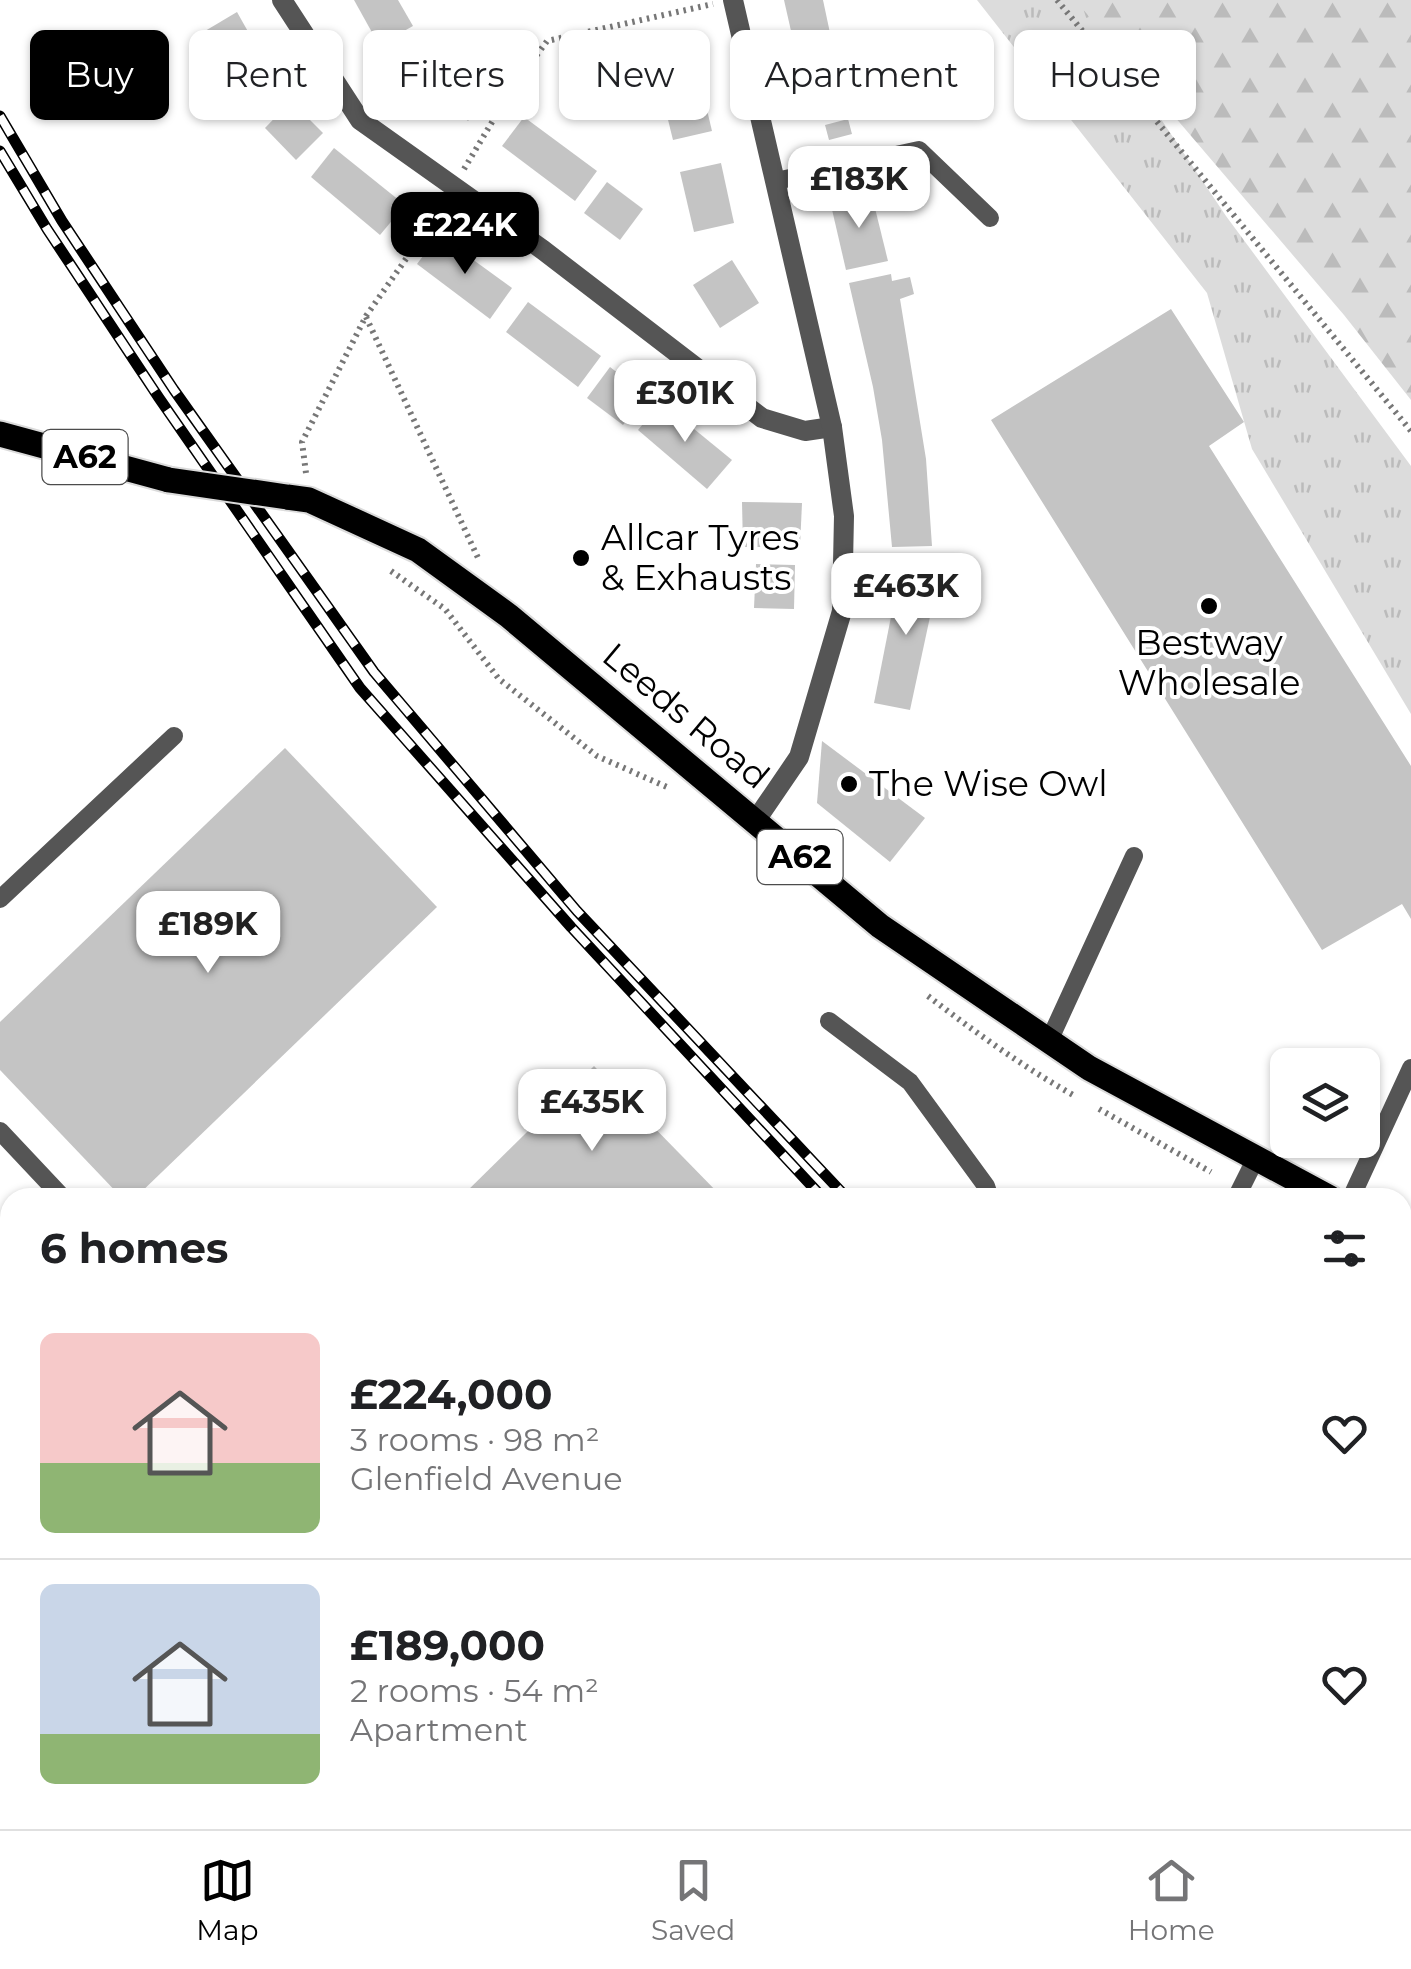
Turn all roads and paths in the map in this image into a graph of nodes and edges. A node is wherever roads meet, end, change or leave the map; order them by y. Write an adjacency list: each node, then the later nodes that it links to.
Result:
1 (282, 0): 5 (street)
2 (731, 0): 4 (street); 5 (path)
3 (1057, 0): 9 (path)
4 (776, 182): 6 (lane); 8 (street)
5 (454, 188): 7 (path); 8 (street)
6 (990, 218)
7 (366, 316): 11 (path); 12 (path)
8 (832, 426): 14 (street)
9 (1411, 431)
10 (0, 434): 11 (main road, Leeds Road / A62, bridge)
11 (298, 498): 14 (main road, Leeds Road / A62)
12 (483, 570)
13 (174, 736): 16 (lane)
14 (756, 820): 18 (main road, Leeds Road / A62)
15 (1134, 856): 18 (lane)
16 (0, 899)
17 (829, 1022): 23 (lane)
18 (1049, 1041): 21 (main road, Leeds Road / A62)
19 (1411, 1068): 26 (lane)
20 (0, 1131): 22 (lane)
21 (1256, 1158): 24 (lane); 25 (main road, Leeds Road / A62)
22 (53, 1188)
23 (987, 1188)
24 (1241, 1188)
25 (1312, 1188)
26 (1356, 1188)

